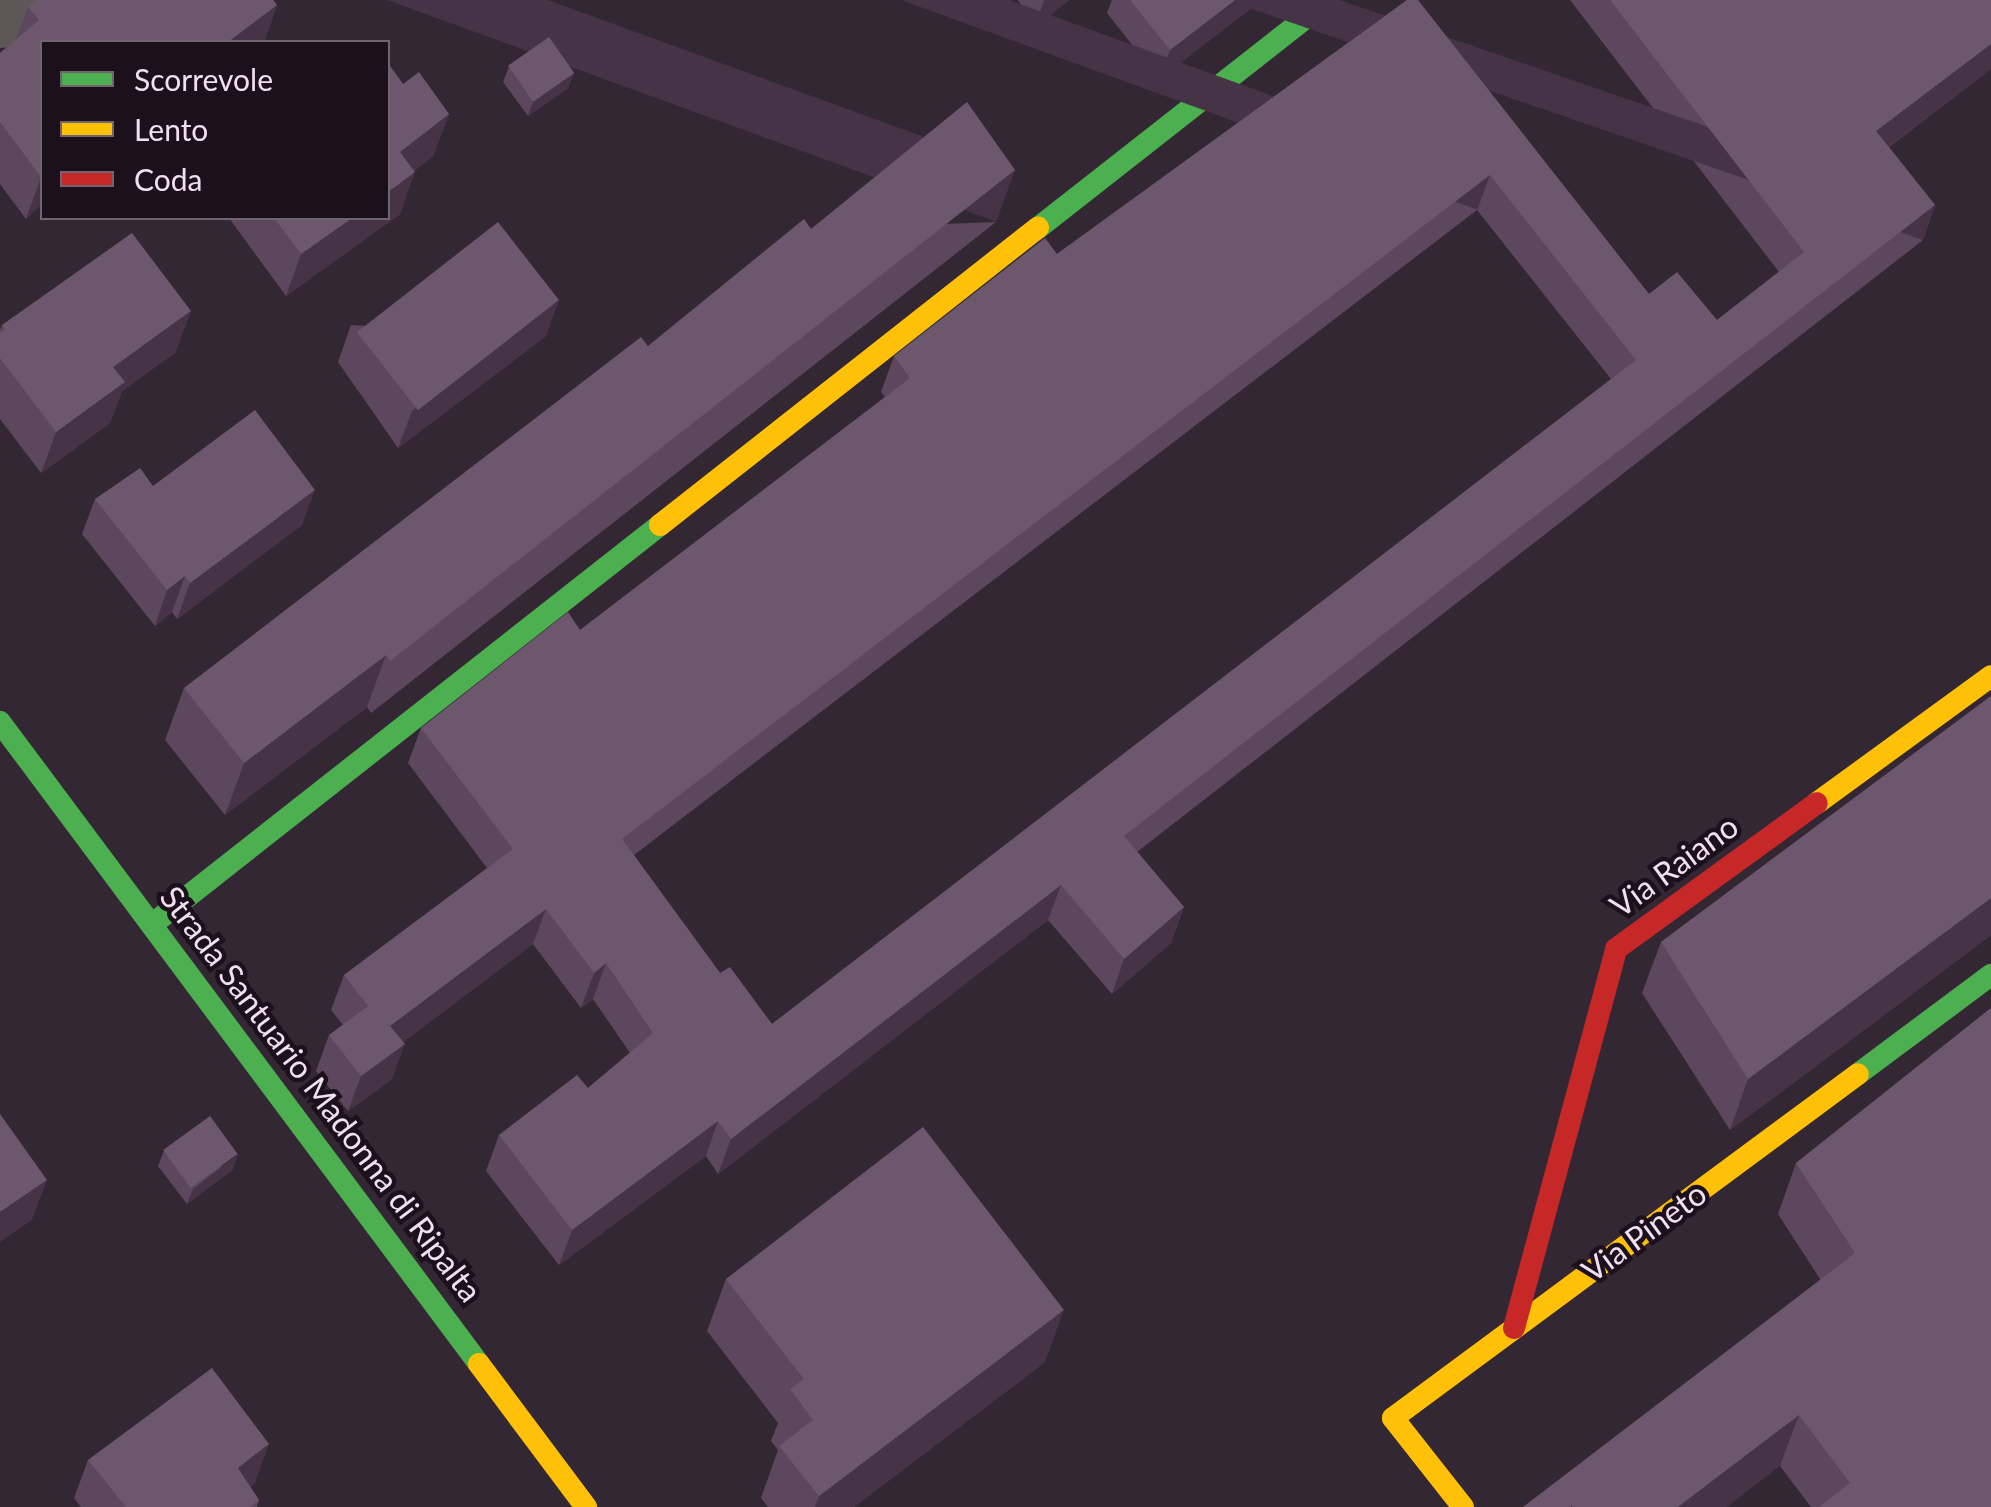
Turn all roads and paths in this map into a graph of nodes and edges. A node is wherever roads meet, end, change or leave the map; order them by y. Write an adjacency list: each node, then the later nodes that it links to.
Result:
1 (26, 0): 3 (street)
2 (1329, 0): 6 (street)
3 (0, 20)
4 (1991, 676): 8 (street, Via Raiano)
5 (0, 722): 6 (street, Strada Santuario Madonna di Ripalta)
6 (154, 922): 10 (street, Strada Santuario Madonna di Ripalta)
7 (1991, 976): 8 (street, Via Pineto)
8 (1514, 1328): 9 (street, Via Pineto)
9 (1448, 1502)
10 (586, 1507)

